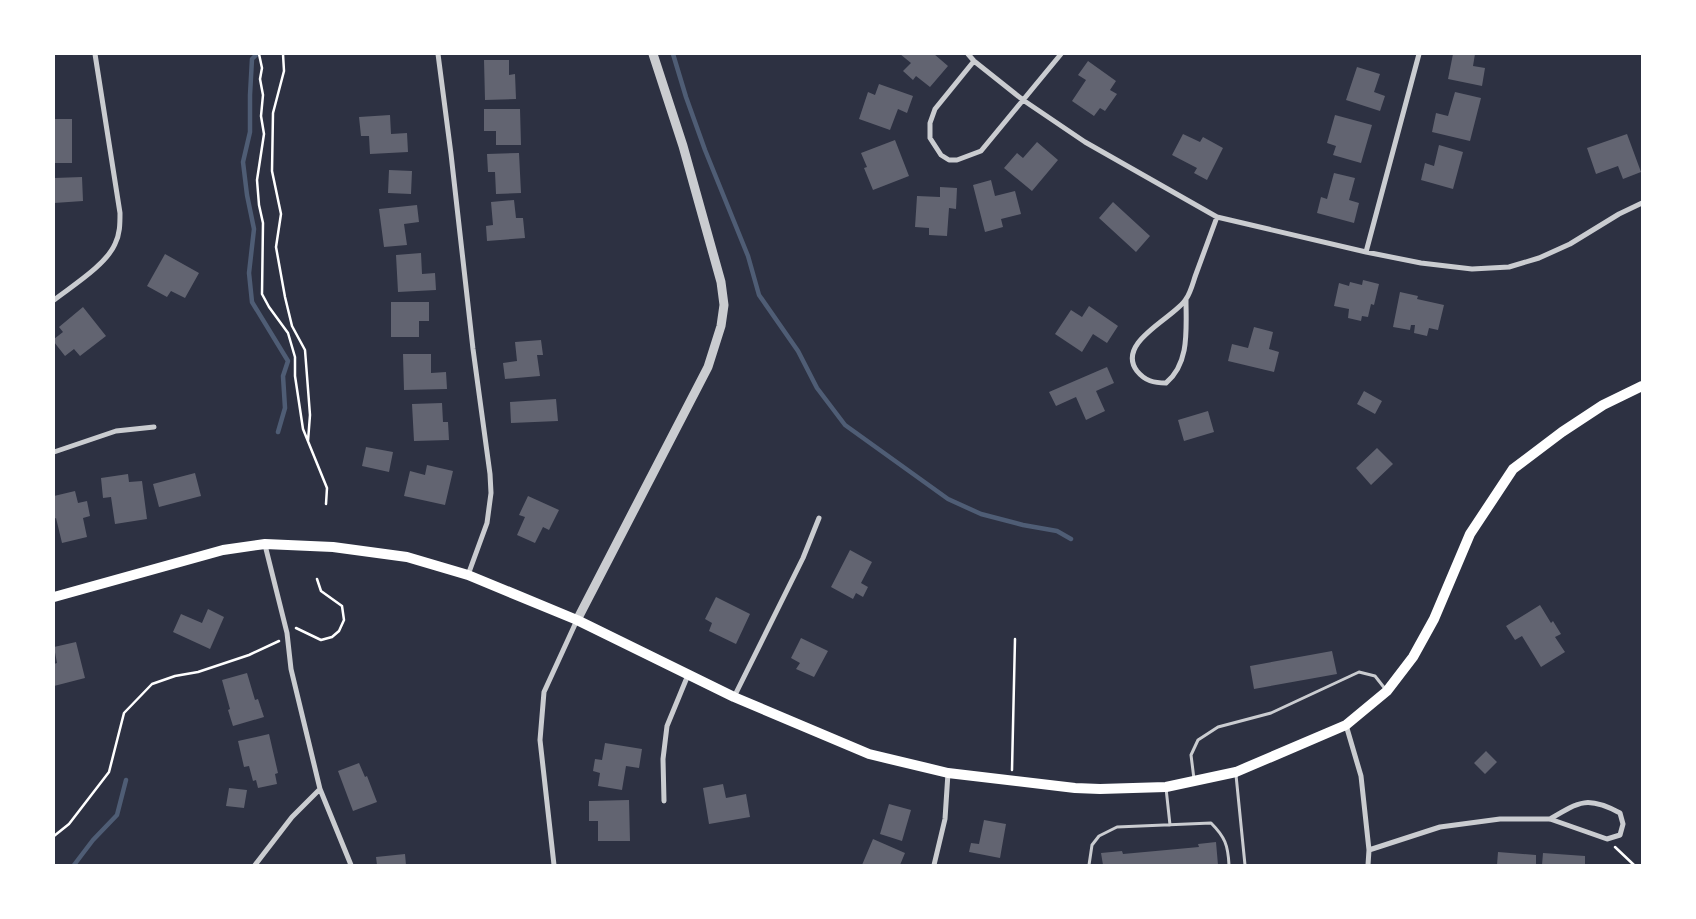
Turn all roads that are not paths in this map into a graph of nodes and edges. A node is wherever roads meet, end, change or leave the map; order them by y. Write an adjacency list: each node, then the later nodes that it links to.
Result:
1 (95, 54): 12 (street)
2 (438, 54): 19 (street)
3 (653, 54): 21 (street)
4 (968, 54): 7 (street)
5 (1061, 54): 8 (street)
6 (1419, 54): 11 (street)
7 (974, 61): 8 (street); 8 (street)
8 (1023, 100): 10 (street)
9 (1642, 203): 11 (street)
10 (1217, 217): 11 (street); 13 (street)
11 (1366, 252)
12 (54, 300)
13 (1186, 300): 13 (street)
14 (1642, 386): 23 (main road)
15 (154, 427): 16 (street)
16 (54, 452)
17 (819, 518): 24 (street)
18 (265, 544): 19 (main road); 20 (main road); 30 (street)
19 (468, 575): 21 (main road)
20 (54, 597)
21 (577, 620): 22 (main road); 37 (street)
22 (688, 675): 24 (main road); 31 (street)
23 (1387, 691): 25 (main road); 28 (lane)
24 (734, 698): 27 (main road)
25 (1346, 725): 26 (main road); 34 (street)
26 (1236, 772): 28 (main road); 41 (lane)
27 (948, 773): 29 (main road); 38 (street)
28 (1194, 782): 29 (main road)
29 (1166, 787): 33 (lane)
30 (320, 789): 35 (street); 36 (street)
31 (664, 801)
32 (1550, 819): 32 (street); 34 (street)
33 (1170, 825): 39 (lane); 40 (lane)
34 (1369, 850): 42 (street)
35 (254, 865)
36 (351, 865)
37 (554, 865)
38 (934, 865)
39 (1089, 865)
40 (1229, 865)
41 (1245, 865)
42 (1368, 865)

